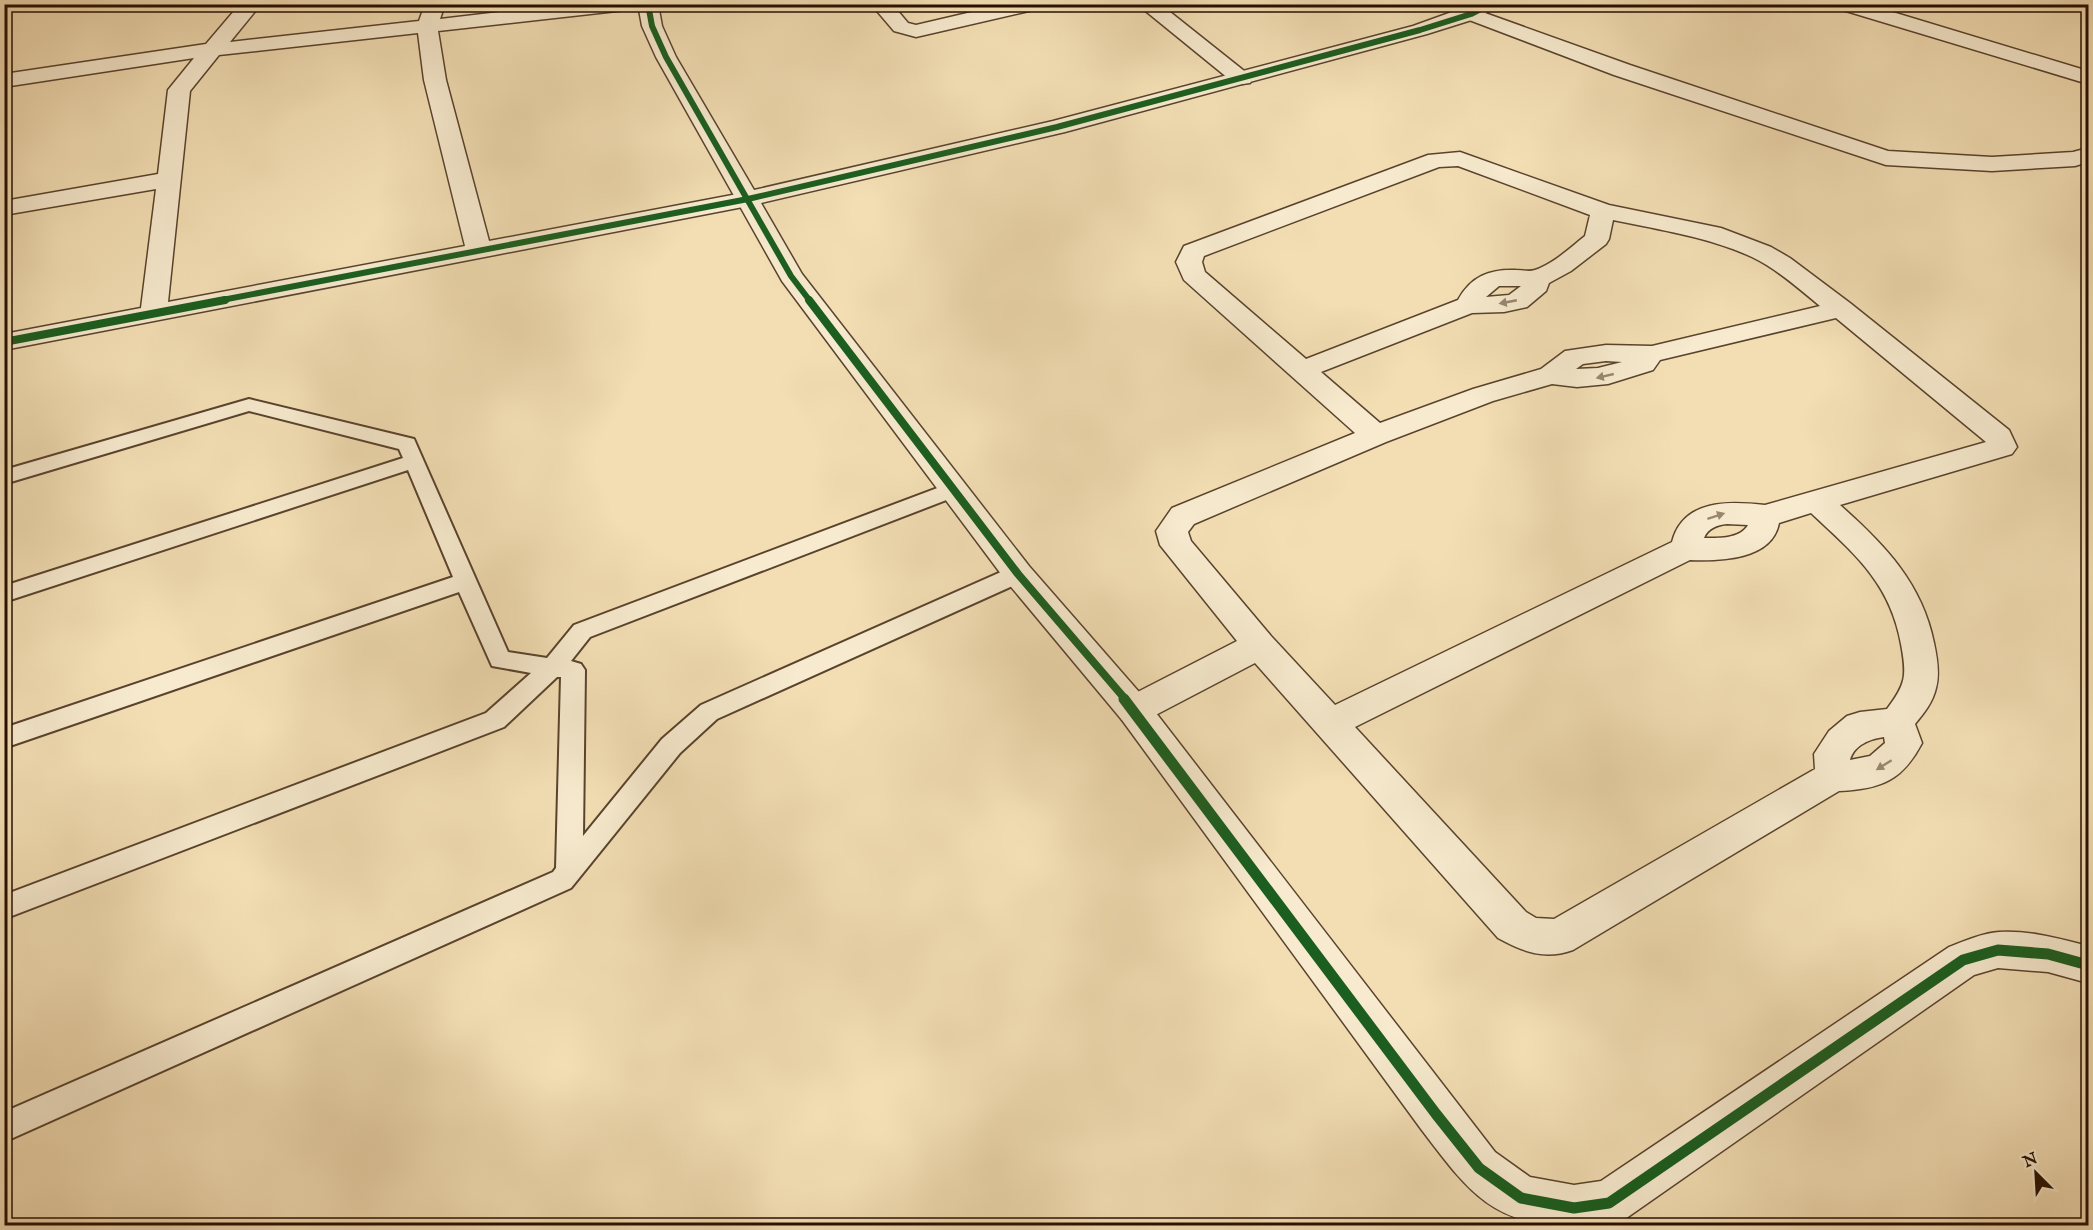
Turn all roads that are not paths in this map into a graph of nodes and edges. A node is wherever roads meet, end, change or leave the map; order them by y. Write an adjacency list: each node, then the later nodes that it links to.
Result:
1 (251, 4): 11 (street)
2 (435, 4): 10 (street)
3 (626, 4): 10 (street)
4 (648, 4): 17 (street)
5 (881, 4): 6 (street)
6 (1035, 4)
7 (1147, 4): 12 (street)
8 (1843, 4): 13 (street)
9 (1480, 9): 12 (street); 15 (street)
10 (427, 27): 11 (street); 20 (street)
11 (211, 50): 14 (street); 16 (street)
12 (1242, 78): 17 (street)
13 (2088, 78)
14 (4, 81)
15 (2088, 155)
16 (170, 179): 18 (street); 22 (street)
17 (748, 199): 20 (street); 28 (street)
18 (4, 208)
19 (1603, 211): 21 (street); 24 (street); 24 (street)
20 (479, 251): 22 (street)
21 (1840, 309): 25 (street); 29 (street)
22 (153, 312): 23 (street)
23 (4, 342)
24 (1302, 370): 25 (street)
25 (1376, 435): 33 (street)
26 (414, 461): 27 (lane); 31 (lane); 32 (lane)
27 (4, 477)
28 (955, 489): 30 (street); 34 (lane)
29 (1816, 501): 36 (street); 36 (street)
30 (1018, 574): 35 (street); 38 (lane)
31 (466, 581): 34 (lane); 37 (lane)
32 (4, 594)
33 (1259, 645): 35 (street); 36 (street)
34 (553, 667): 38 (lane); 39 (lane)
35 (1134, 710): 40 (street)
36 (1329, 724)
37 (4, 738)
38 (569, 871): 41 (lane)
39 (4, 907)
40 (2088, 965)
41 (4, 1127)

